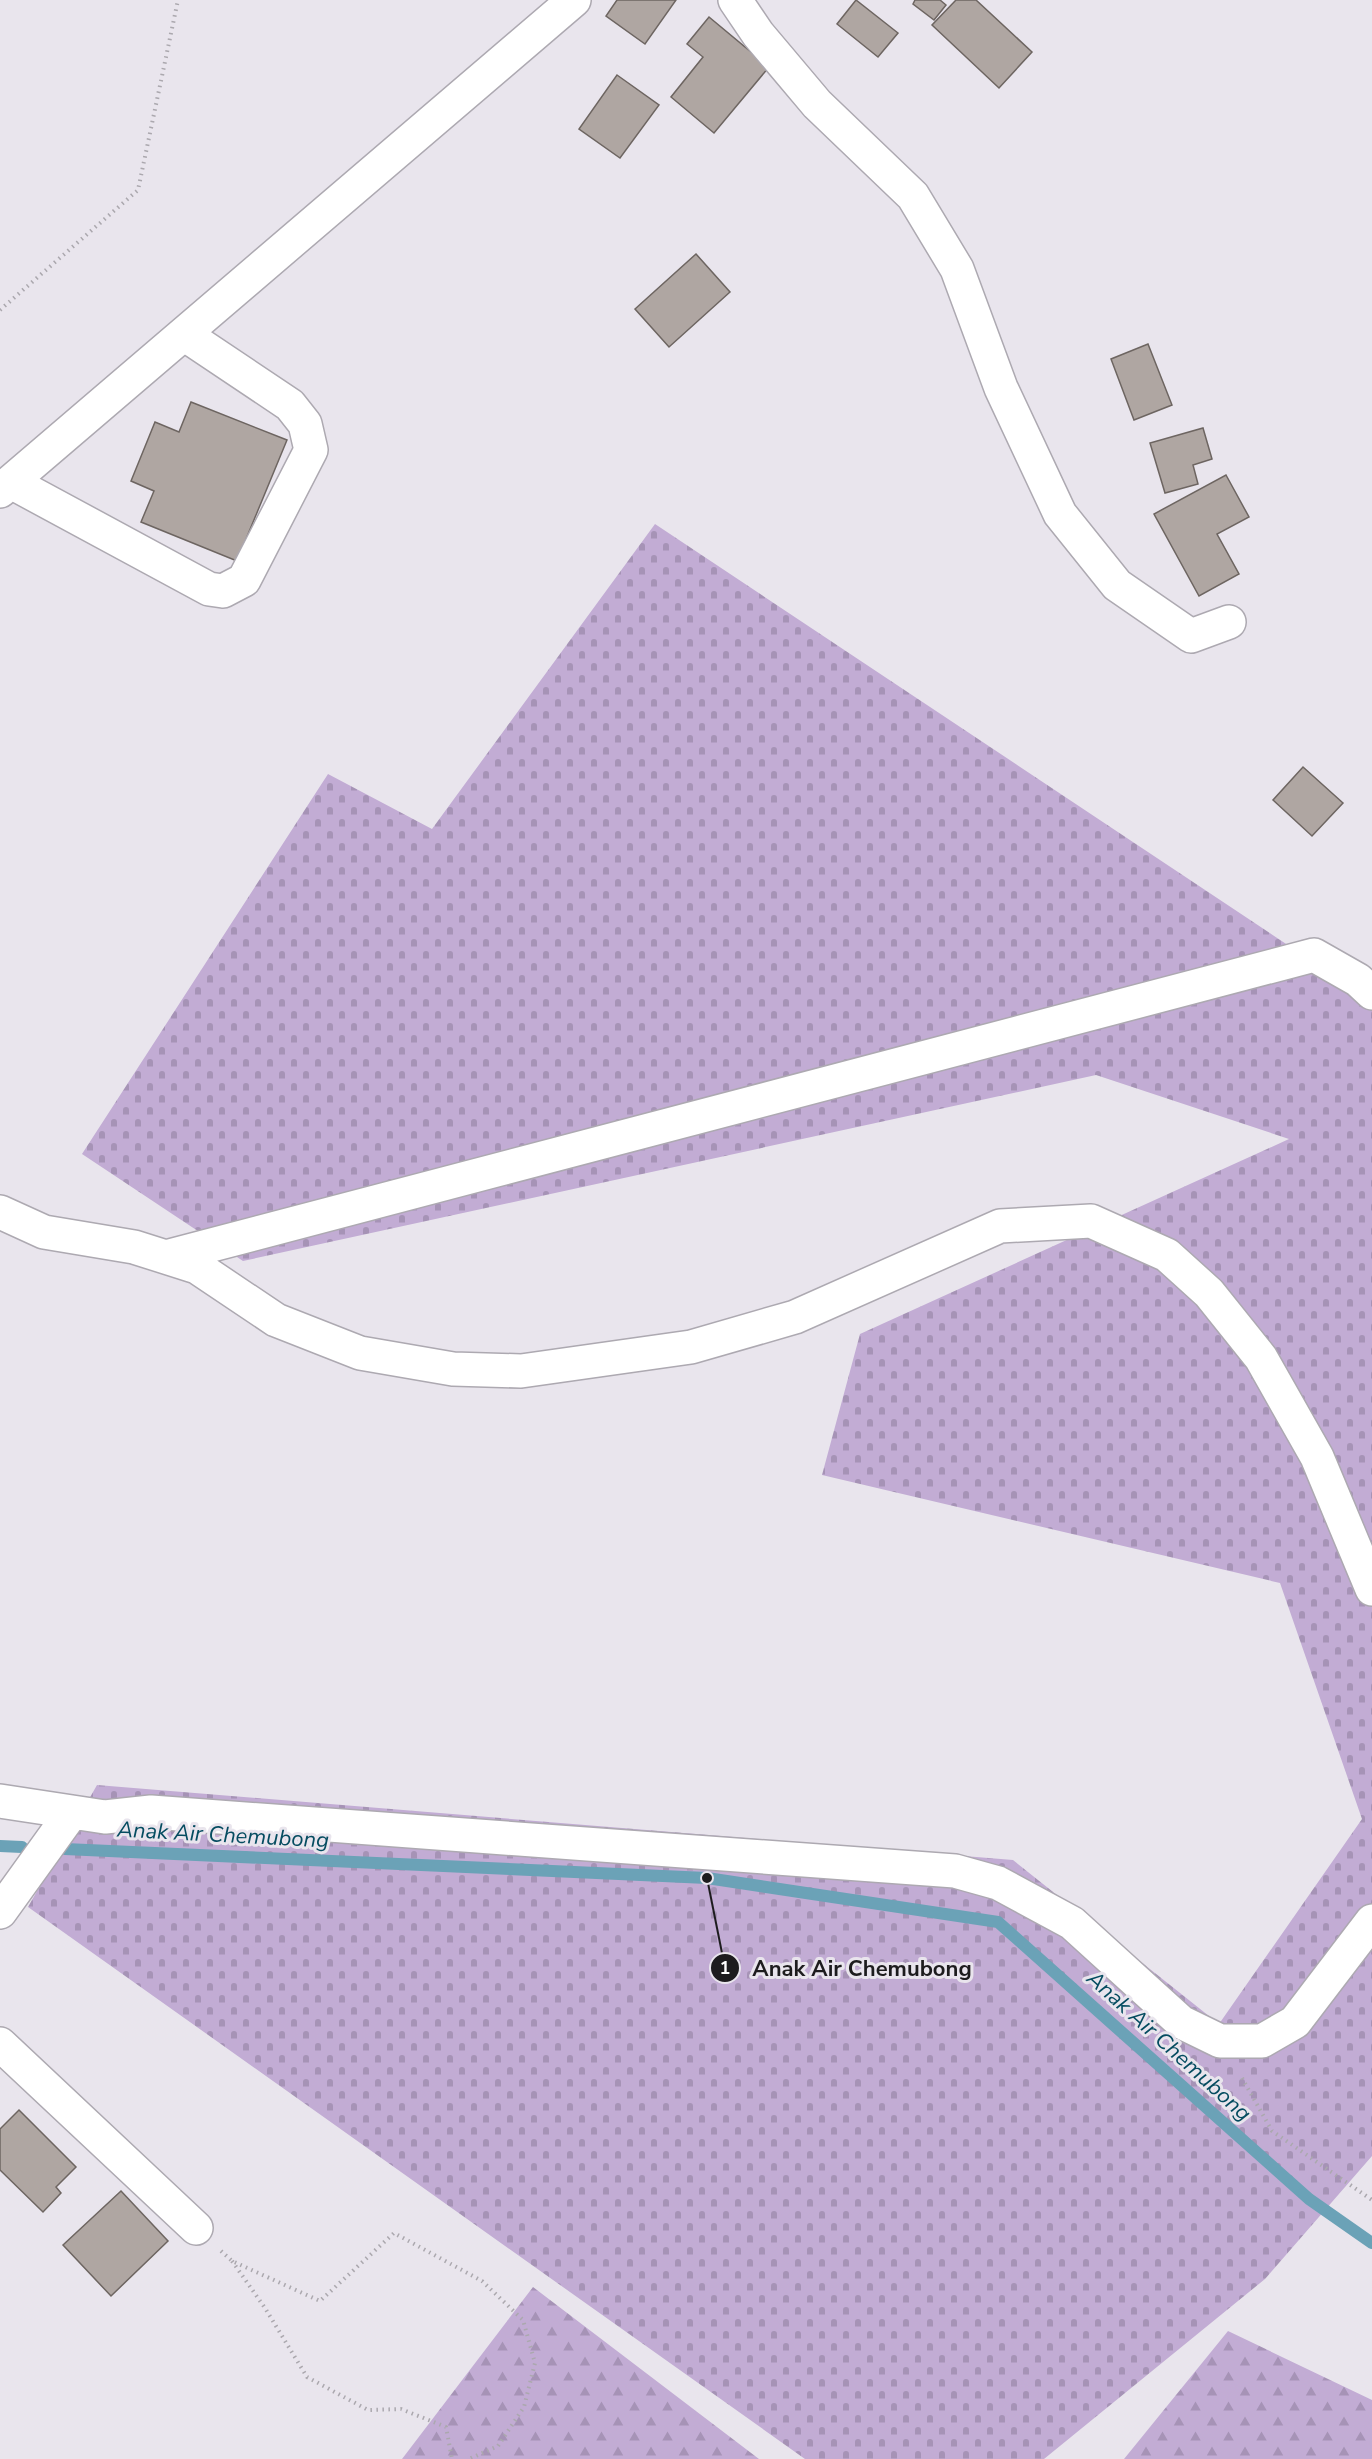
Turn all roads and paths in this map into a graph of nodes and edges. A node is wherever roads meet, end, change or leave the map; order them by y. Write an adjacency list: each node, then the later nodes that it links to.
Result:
1 (178, 0): 4 (path)
2 (574, 0): 5 (street)
3 (735, 0): 7 (street)
4 (0, 310)
5 (184, 334): 6 (street); 6 (street)
6 (5, 487)
7 (1229, 622)
8 (1372, 993): 10 (street)
9 (0, 1212): 10 (street)
10 (166, 1257): 11 (street)
11 (1372, 1589)
12 (0, 1800): 13 (street)
13 (72, 1812): 14 (street); 16 (street)
14 (0, 1912)
15 (1372, 1921): 16 (street)
16 (1221, 2041): 18 (path)
17 (0, 2044): 19 (street)
18 (1372, 2200)
19 (196, 2228): 20 (path)
20 (232, 2261): 21 (path); 22 (path)
21 (452, 2459)
22 (469, 2459)

